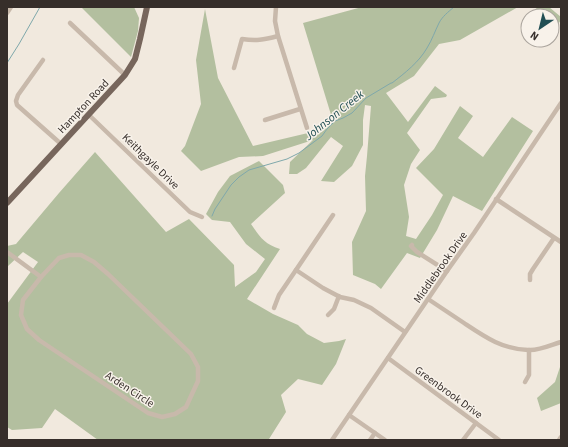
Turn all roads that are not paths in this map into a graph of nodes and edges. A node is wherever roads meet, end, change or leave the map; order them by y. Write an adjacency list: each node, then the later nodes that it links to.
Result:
1 (11, 7): 4 (street)
2 (147, 7): 9 (main road, Hampton Road)
3 (276, 7): 6 (street)
4 (7, 13)
5 (70, 23): 9 (street)
6 (278, 36): 8 (street); 11 (street)
7 (42, 60): 15 (street)
8 (234, 68)
9 (125, 75): 12 (main road, Hampton Road)
10 (561, 103): 16 (street, Middlebrook Drive)
11 (300, 109): 13 (street); 14 (street)
12 (89, 114): 15 (main road, Hampton Road); 19 (street, Keithgayle Drive)
13 (265, 120)
14 (307, 128)
15 (61, 144): 17 (main road, Hampton Road)
16 (496, 199): 20 (street); 25 (street, Middlebrook Drive)
17 (7, 202)
18 (333, 215): 24 (street)
19 (202, 217)
20 (554, 238): 21 (street); 27 (street)
21 (561, 242)
22 (412, 245): 25 (street)
23 (7, 252): 26 (street)
24 (296, 270): 28 (street); 30 (street)
25 (447, 271): 29 (street, Middlebrook Drive)
26 (41, 277): 26 (street, Arden Circle)
27 (530, 280)
28 (339, 296): 31 (street); 32 (street)
29 (428, 299): 32 (street, Middlebrook Drive); 34 (street)
30 (274, 308)
31 (328, 315)
32 (406, 332): 35 (street, Middlebrook Drive)
33 (561, 342): 34 (street)
34 (529, 350): 36 (street)
35 (388, 358): 37 (street, Middlebrook Drive); 38 (street, Greenbrook Drive)
36 (525, 382)
37 (349, 415): 39 (street); 41 (street, Middlebrook Drive)
38 (476, 423): 44 (street); 45 (street, Greenbrook Drive)
39 (375, 433): 42 (street); 43 (street)
40 (561, 437): 46 (street)
41 (332, 440)
42 (370, 440)
43 (385, 440)
44 (463, 440)
45 (499, 440)
46 (559, 440)

